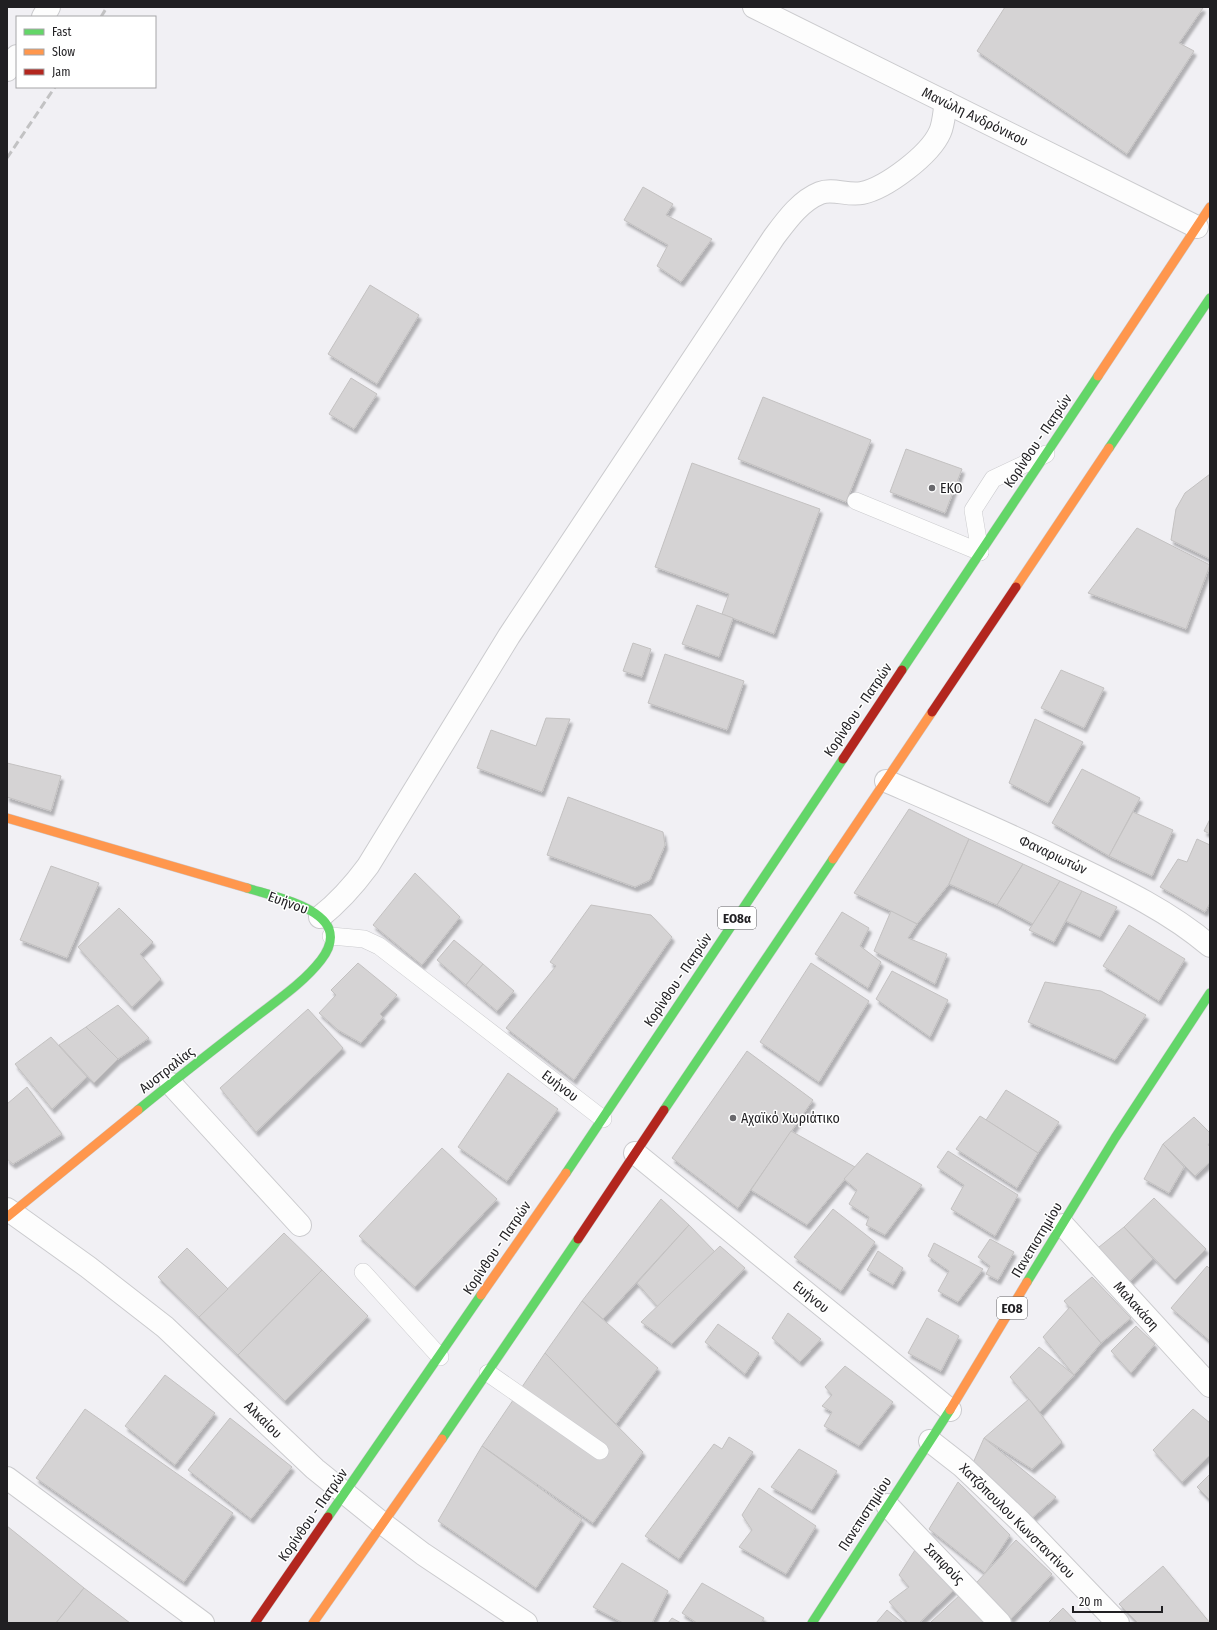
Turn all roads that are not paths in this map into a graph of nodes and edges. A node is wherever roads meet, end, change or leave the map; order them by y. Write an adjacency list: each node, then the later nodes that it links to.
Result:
1 (49, 7): 3 (street)
2 (754, 7): 6 (street, Μανώλη Ανδρόνικου)
3 (44, 16)
4 (16, 57): 5 (street)
5 (7, 70)
6 (946, 102): 8 (street, Μανώλη Ανδρόνικου); 15 (street)
7 (1210, 207): 8 (main road, Κορίνθου - Πατρών / ΕΟ8α)
8 (1197, 227): 10 (main road, Κορίνθου - Πατρών / ΕΟ8α)
9 (1210, 298): 13 (main road)
10 (1046, 454): 12 (main road, Κορίνθου - Πατρών / ΕΟ8α); 12 (lane)
11 (856, 501): 12 (lane)
12 (980, 552): 20 (main road, Κορίνθου - Πατρών / ΕΟ8α)
13 (886, 781): 17 (street, Φαναριωτών); 21 (main road)
14 (7, 818): 15 (main road, Ευήνου)
15 (320, 917): 16 (main road, Ευήνου)
16 (331, 936): 19 (main road, Αυστραλίας); 20 (lane, Ευήνου)
17 (1210, 946)
18 (1210, 993): 24 (main road, Πανεπιστημίου / ΕΟ8)
19 (170, 1084): 22 (main road, Αυστραλίας); 23 (street)
20 (603, 1119): 26 (main road, Κορίνθου - Πατρών / ΕΟ8α)
21 (635, 1153): 27 (main road); 29 (street, Ευήνου)
22 (9, 1213): 33 (street, Αλκαίου)
23 (300, 1225)
24 (1063, 1225): 28 (street, Μαλακάση); 29 (main road, Πανεπιστημίου / ΕΟ8)
25 (363, 1272): 26 (lane)
26 (440, 1357): 33 (main road, Κορίνθου - Πατρών / ΕΟ8α)
27 (488, 1372): 31 (lane); 35 (main road)
28 (1210, 1386)
29 (950, 1410): 30 (main road, Πανεπιστημίου / ΕΟ8)
30 (930, 1441): 34 (main road, Πανεπιστημίου / ΕΟ8); 42 (street, Χατζόπουλου Κωνσταντίνου)
31 (600, 1451)
32 (7, 1478): 36 (street)
33 (345, 1493): 35 (street, Αλκαίου); 37 (main road, Κορίνθου - Πατρών / ΕΟ8α)
34 (888, 1505): 40 (main road, Πανεπιστημίου / ΕΟ8); 41 (street, Σαπφούς)
35 (382, 1523): 38 (main road); 39 (street, Αλκαίου)
36 (203, 1623)
37 (255, 1623)
38 (312, 1623)
39 (526, 1623)
40 (812, 1623)
41 (1000, 1623)
42 (1118, 1623)

